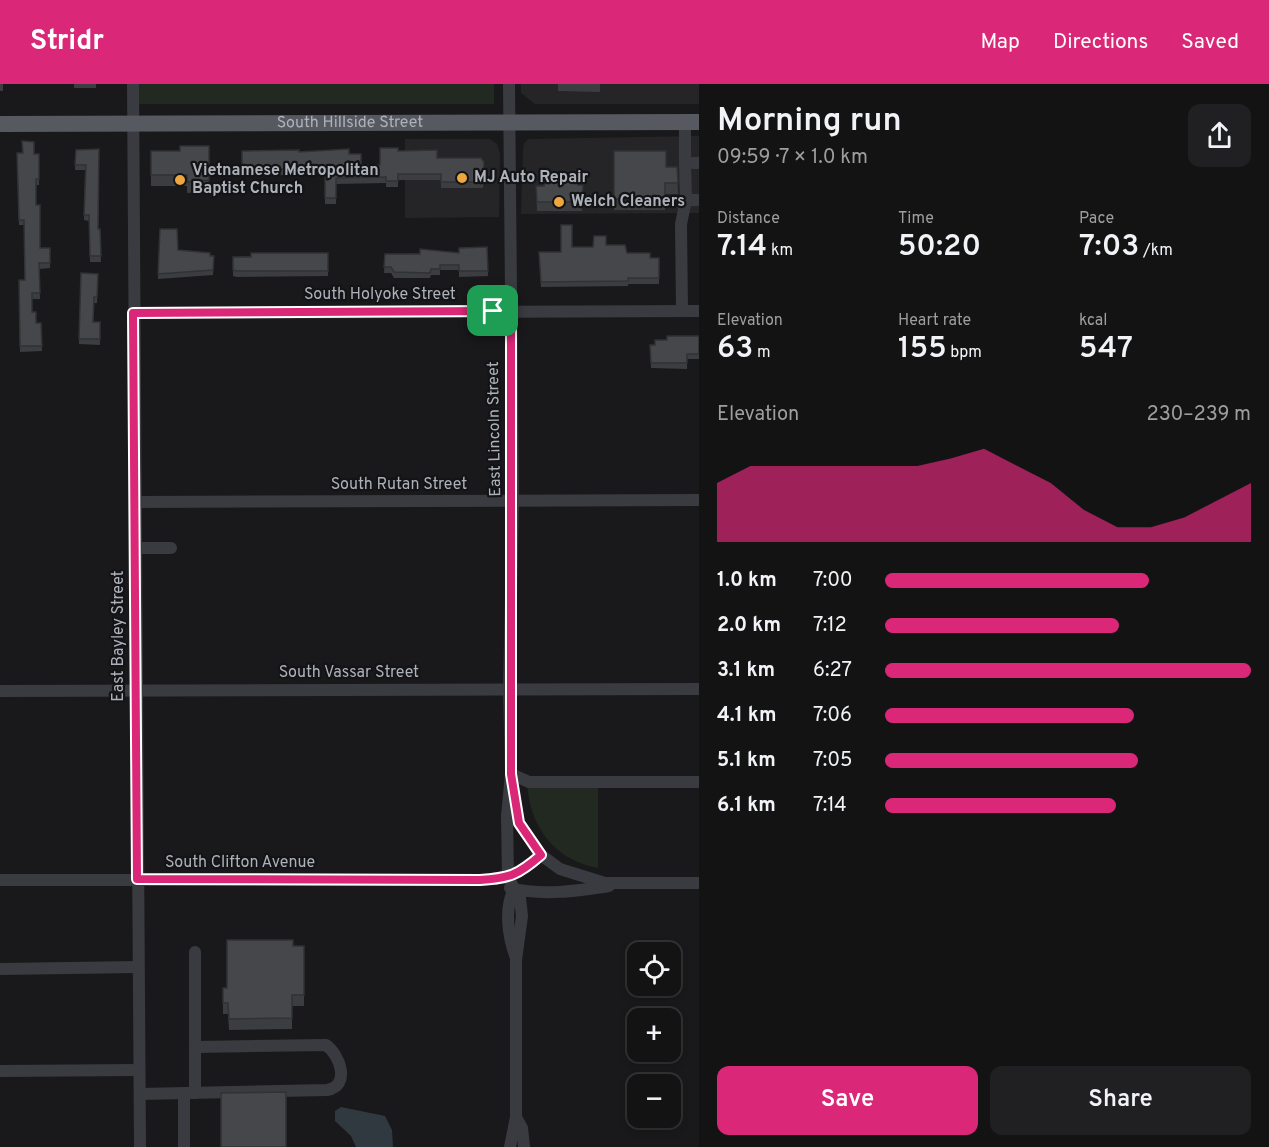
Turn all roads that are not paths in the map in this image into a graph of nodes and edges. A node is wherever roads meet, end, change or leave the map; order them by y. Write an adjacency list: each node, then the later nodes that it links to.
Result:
1 (132, 84): 6 (street, East Bayley Street)
2 (509, 84): 3 (street, East Lincoln Street)
3 (509, 123): 4 (main road, South Hillside Street); 6 (main road, South Hillside Street); 10 (street, East Lincoln Street)
4 (692, 123): 7 (street)
5 (0, 124): 6 (main road, South Hillside Street)
6 (133, 124): 13 (street, East Bayley Street)
7 (685, 163): 8 (street); 9 (street)
8 (699, 163)
9 (693, 200): 11 (street)
10 (511, 311): 11 (street, South Holyoke Street); 13 (street, South Holyoke Street); 15 (street, East Lincoln Street)
11 (682, 311): 12 (street, South Holyoke Street)
12 (699, 311)
13 (133, 313): 16 (street, East Bayley Street)
14 (699, 500): 15 (street, South Rutan Street)
15 (513, 501): 16 (street, South Rutan Street); 19 (street, East Lincoln Street)
16 (135, 502): 18 (street, East Bayley Street)
17 (171, 548): 18 (street)
18 (135, 549): 21 (street, East Bayley Street)
19 (509, 689): 20 (street, South Vassar Street); 21 (street, South Vassar Street); 23 (street, East Lincoln Street)
20 (699, 689)
21 (136, 691): 22 (street, South Vassar Street); 26 (street, East Bayley Street)
22 (0, 692)
23 (511, 774): 24 (street); 25 (street, East Lincoln Street); 28 (street, East Lincoln Street)
24 (699, 782)
25 (541, 855): 28 (street, South Clifton Avenue); 29 (street, South Clifton Avenue)
26 (137, 879): 27 (street, South Clifton Avenue); 28 (street, South Clifton Avenue); 32 (street, East Bayley Street)
27 (0, 880)
28 (511, 883): 29 (street, South Clifton Avenue); 39 (street, East Lincoln Street)
29 (628, 883): 30 (street, South Clifton Avenue)
30 (699, 883)
31 (195, 952): 34 (street)
32 (138, 967): 33 (street); 35 (street, East Bayley Street)
33 (0, 969)
34 (195, 1047): 38 (street); 38 (street)
35 (139, 1070): 36 (street); 37 (street, East Bayley Street)
36 (0, 1071)
37 (140, 1094): 38 (street); 40 (street, East Bayley Street)
38 (190, 1094): 41 (street)
39 (516, 1117): 42 (street); 43 (street)
40 (140, 1147)
41 (184, 1147)
42 (510, 1147)
43 (524, 1147)

